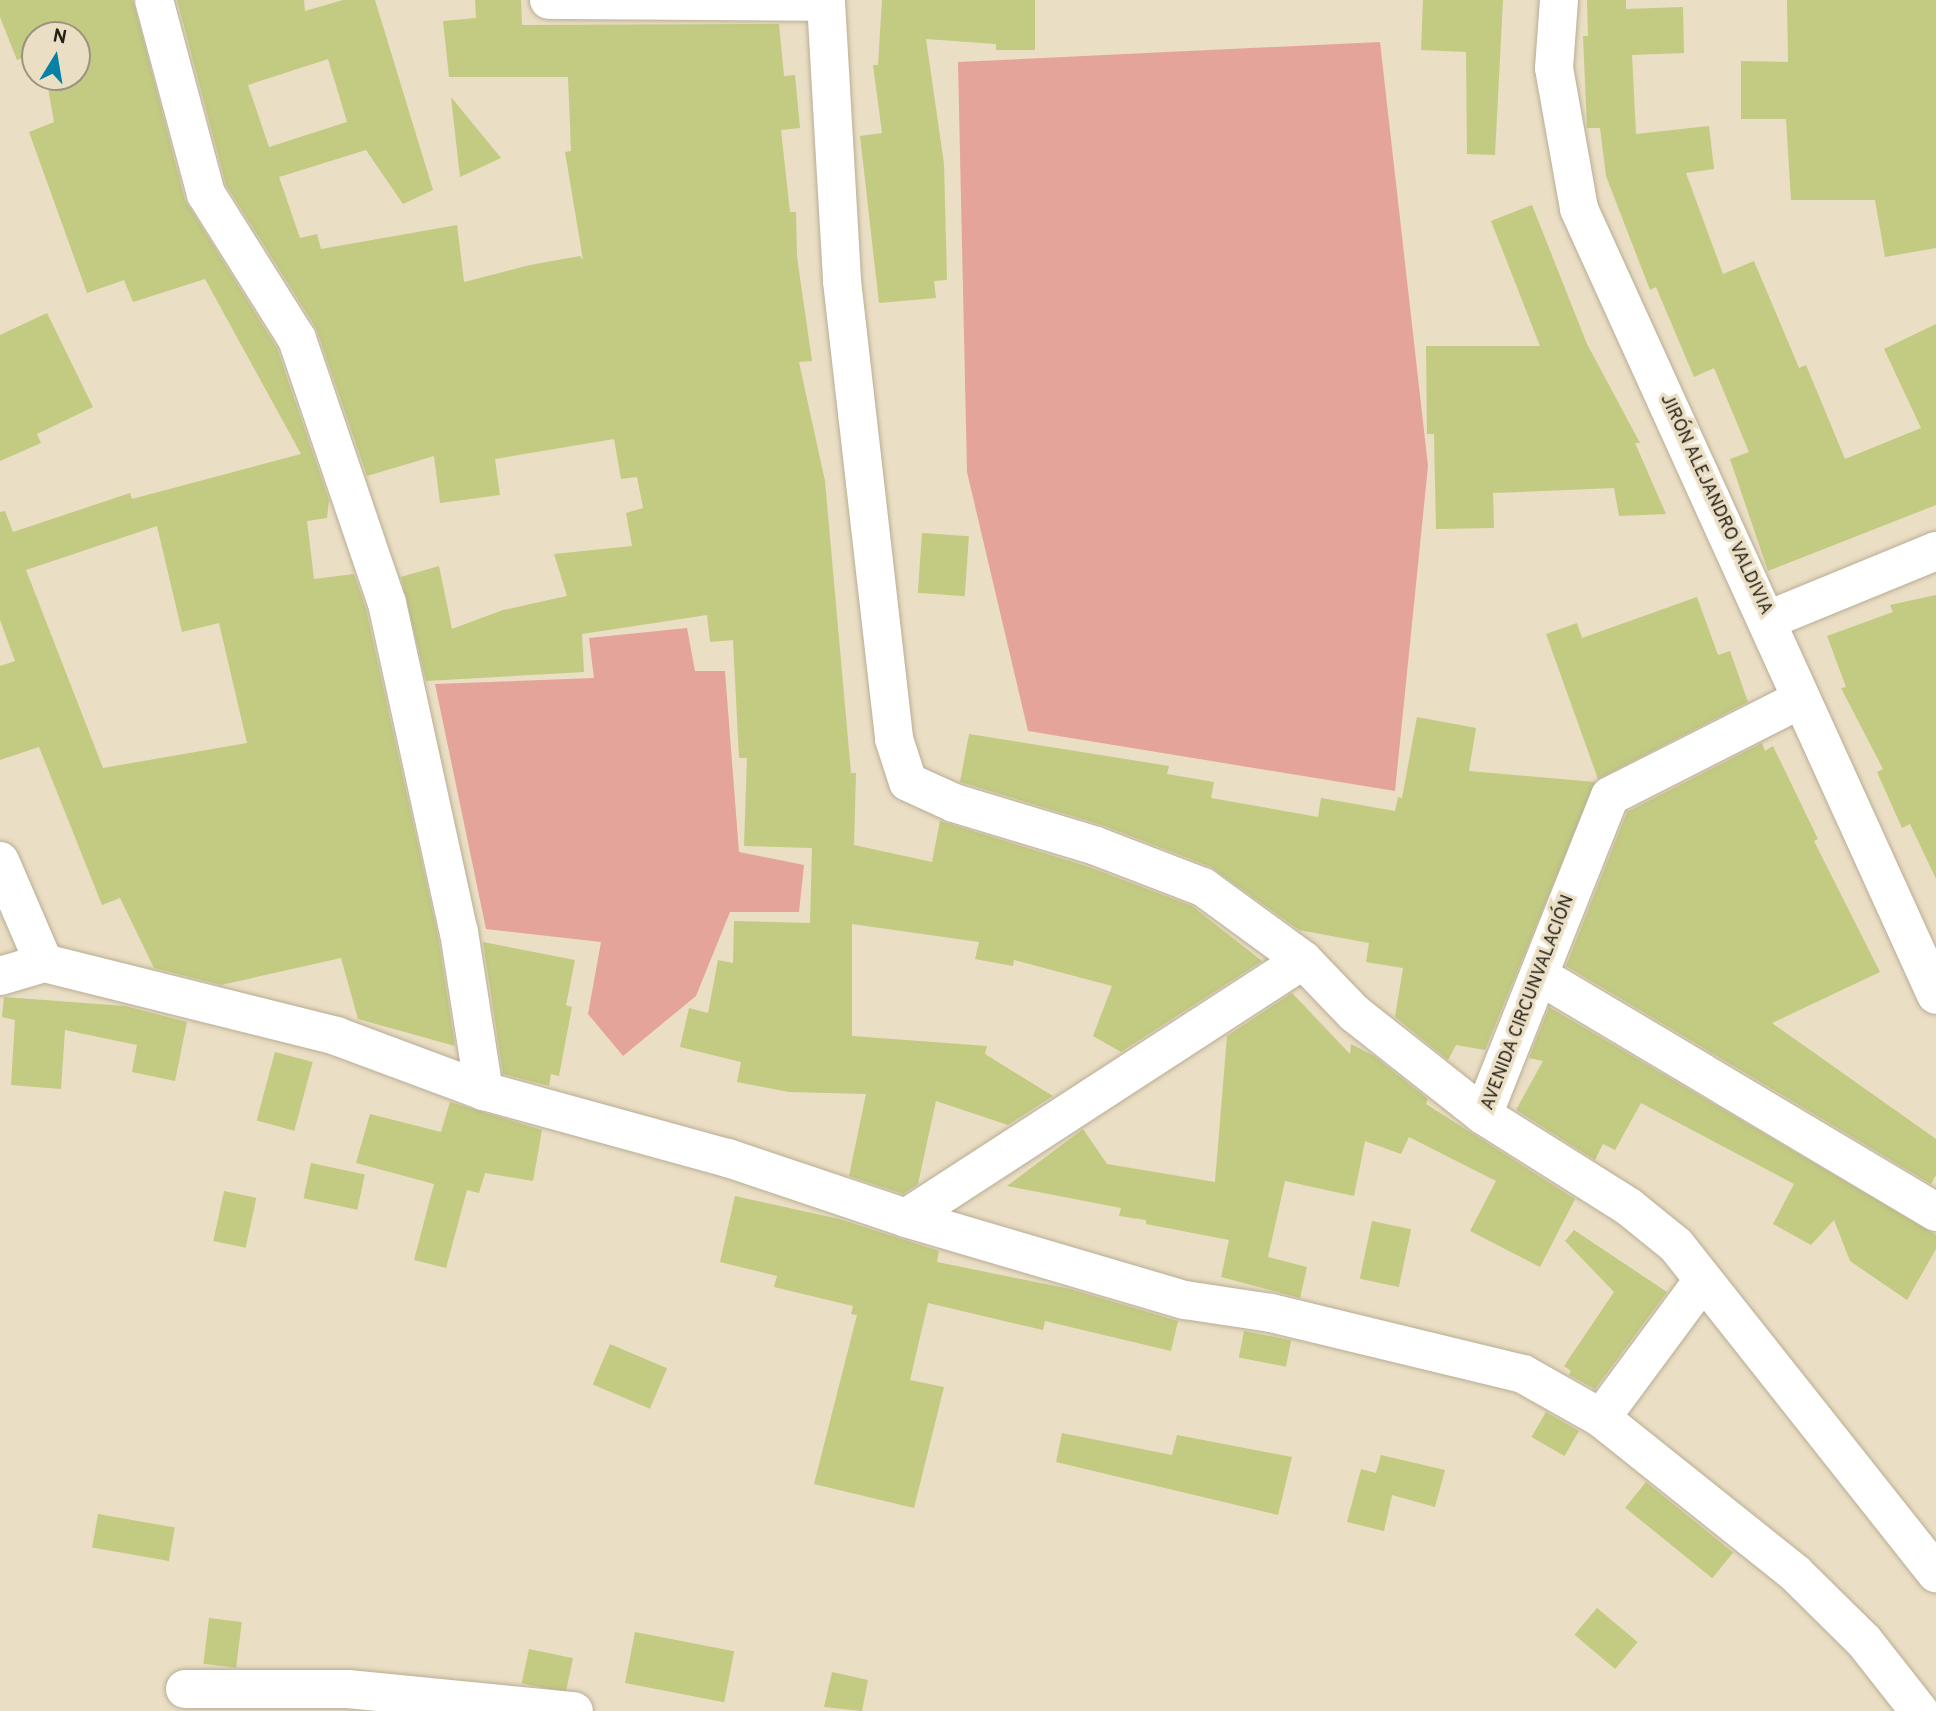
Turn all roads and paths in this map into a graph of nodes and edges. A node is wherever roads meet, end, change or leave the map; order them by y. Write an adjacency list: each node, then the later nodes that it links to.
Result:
1 (154, 0): 14 (street)
2 (549, 0): 4 (street)
3 (1559, 0): 6 (street, JIRÓN ALEJANDRO VALDIVIA)
4 (826, 1): 9 (street)
5 (1936, 551): 6 (street)
6 (1768, 620): 7 (street, JIRÓN ALEJANDRO VALDIVIA)
7 (1799, 700): 12 (street, AVENIDA CIRCUNVALACIÓN); 13 (street, JIRÓN ALEJANDRO VALDIVIA)
8 (0, 862): 10 (street)
9 (1303, 960): 15 (street); 17 (street)
10 (44, 963): 11 (street); 14 (street)
11 (0, 976)
12 (1540, 976): 15 (street, AVENIDA CIRCUNVALACIÓN); 16 (street)
13 (1936, 995)
14 (484, 1090): 17 (street)
15 (1483, 1115): 18 (street, AVENIDA CIRCUNVALACIÓN)
16 (1936, 1212)
17 (906, 1218): 19 (street)
18 (1701, 1283): 19 (street); 20 (street, AVENIDA CIRCUNVALACIÓN)
19 (1601, 1418): 23 (street)
20 (1936, 1573)
21 (185, 1689): 22 (street)
22 (574, 1711)
23 (1919, 1711)

